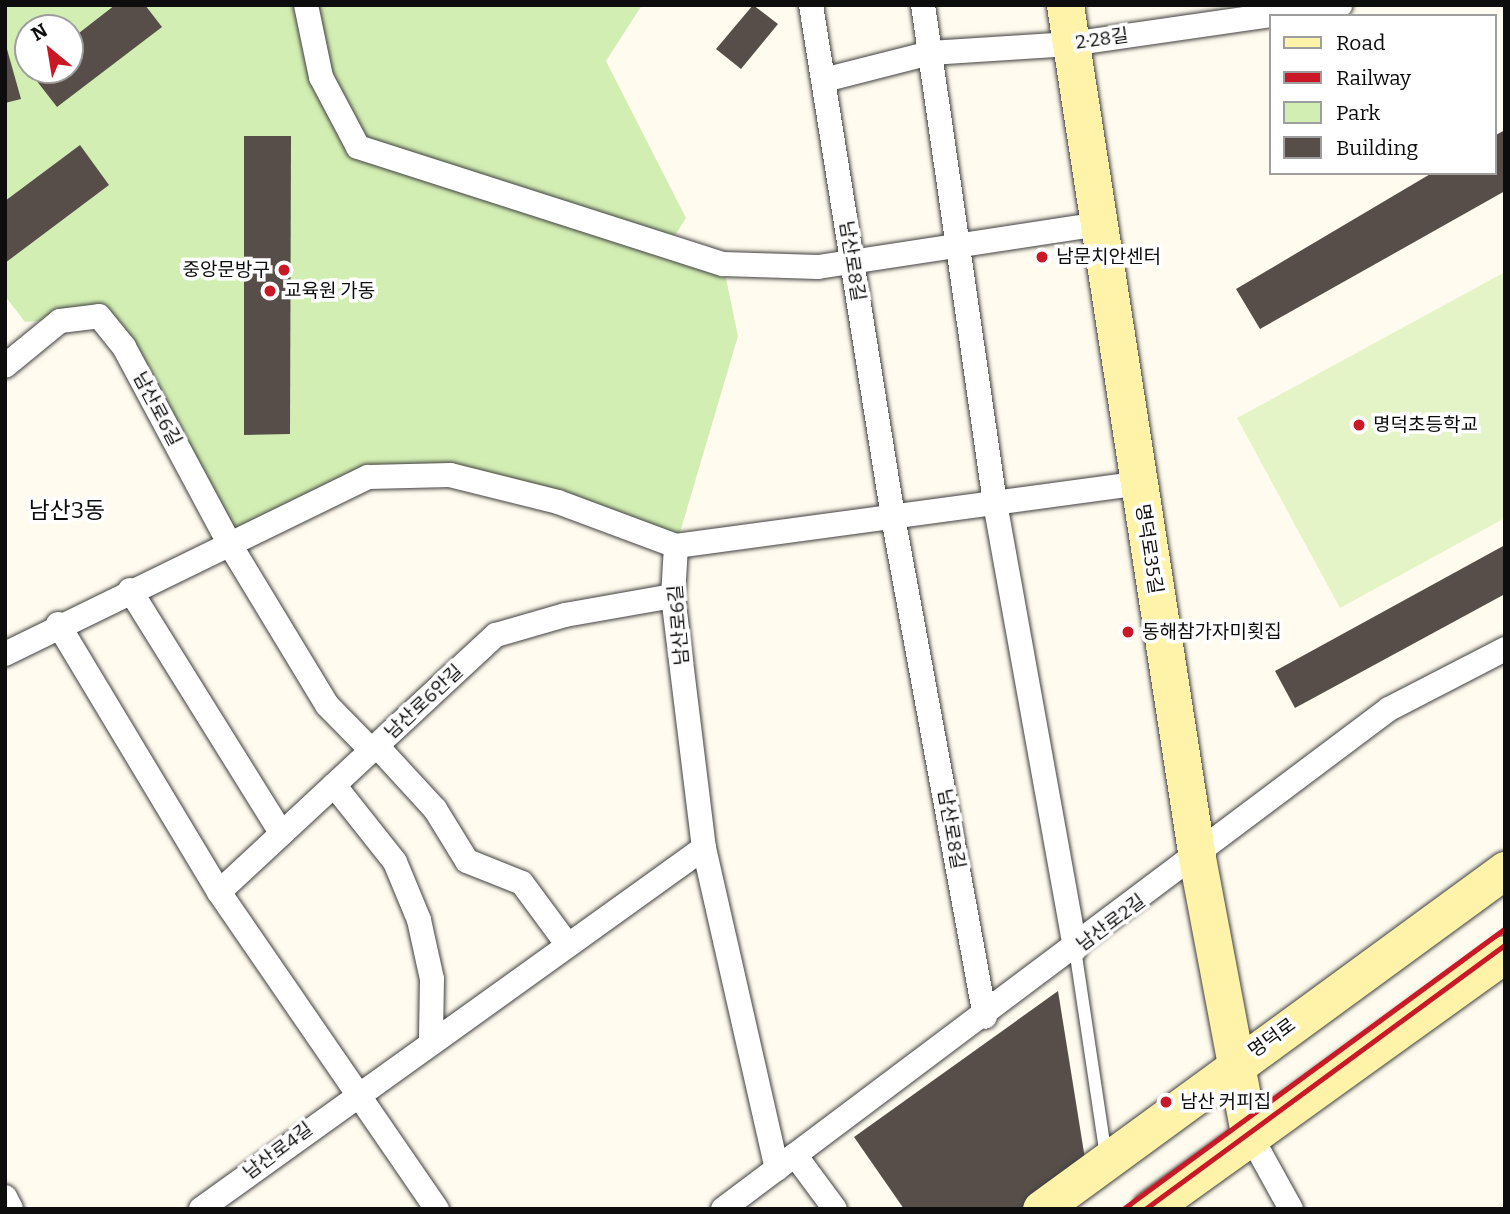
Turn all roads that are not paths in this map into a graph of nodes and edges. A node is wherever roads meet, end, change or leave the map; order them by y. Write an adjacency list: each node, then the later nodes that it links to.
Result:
1 (306, 5): 13 (street)
2 (811, 5): 10 (street, 남산로8길)
3 (923, 5): 9 (street)
4 (1065, 5): 8 (street, 명덕로35길)
5 (1340, 5): 6 (street, 2·28길)
6 (1281, 14)
7 (1268, 16): 8 (street, 2·28길)
8 (1071, 44): 9 (street, 2·28길); 11 (street, 명덕로35길)
9 (930, 53): 10 (street, 2·28길); 12 (street)
10 (824, 80): 13 (street, 남산로8길)
11 (1099, 224): 12 (street); 15 (street, 명덕로35길)
12 (958, 247): 13 (street); 16 (street)
13 (852, 262): 17 (street, 남산로8길)
14 (5, 366): 18 (street, 남산로6길)
15 (1139, 483): 16 (street); 29 (street, 명덕로35길)
16 (995, 503): 17 (street); 33 (street)
17 (893, 517): 19 (street); 35 (street, 남산로8길)
18 (229, 543): 19 (street); 20 (street); 25 (street, 남산로6길)
19 (676, 546): 21 (street, 남산로6길)
20 (130, 590): 22 (street); 27 (street)
21 (673, 596): 25 (street, 남산로6안길); 28 (street, 남산로6길)
22 (58, 624): 24 (street); 31 (street)
23 (1505, 649): 29 (street, 남산로2길)
24 (5, 654)
25 (374, 748): 26 (street, 남산로6안길); 32 (street, 남산로6길)
26 (334, 785): 27 (street, 남산로6안길); 36 (street)
27 (282, 834): 31 (street, 남산로6안길)
28 (704, 848): 32 (street); 41 (street, 남산로6길)
29 (1197, 858): 33 (street, 남산로2길); 37 (street, 명덕로35길)
30 (1505, 870): 37 (street, 명덕로)
31 (219, 892): 38 (street)
32 (567, 944): 36 (street)
33 (1075, 950): 35 (street, 남산로2길); 40 (lane)
34 (1505, 954): 39 (street)
35 (985, 1017): 41 (street, 남산로2길)
36 (431, 1039): 38 (street)
37 (1236, 1064): 39 (street, 명덕로35길); 40 (street, 명덕로)
38 (356, 1092): 44 (street, 남산로4길); 45 (street)
39 (1249, 1133): 49 (street); 50 (street)
40 (1106, 1160): 48 (street, 명덕로)
41 (786, 1162): 46 (street, 남산로2길); 47 (street)
42 (5, 1198): 43 (street)
43 (11, 1209)
44 (201, 1209)
45 (438, 1209)
46 (723, 1209)
47 (835, 1209)
48 (1041, 1209)
49 (1150, 1209)
50 (1291, 1209)

